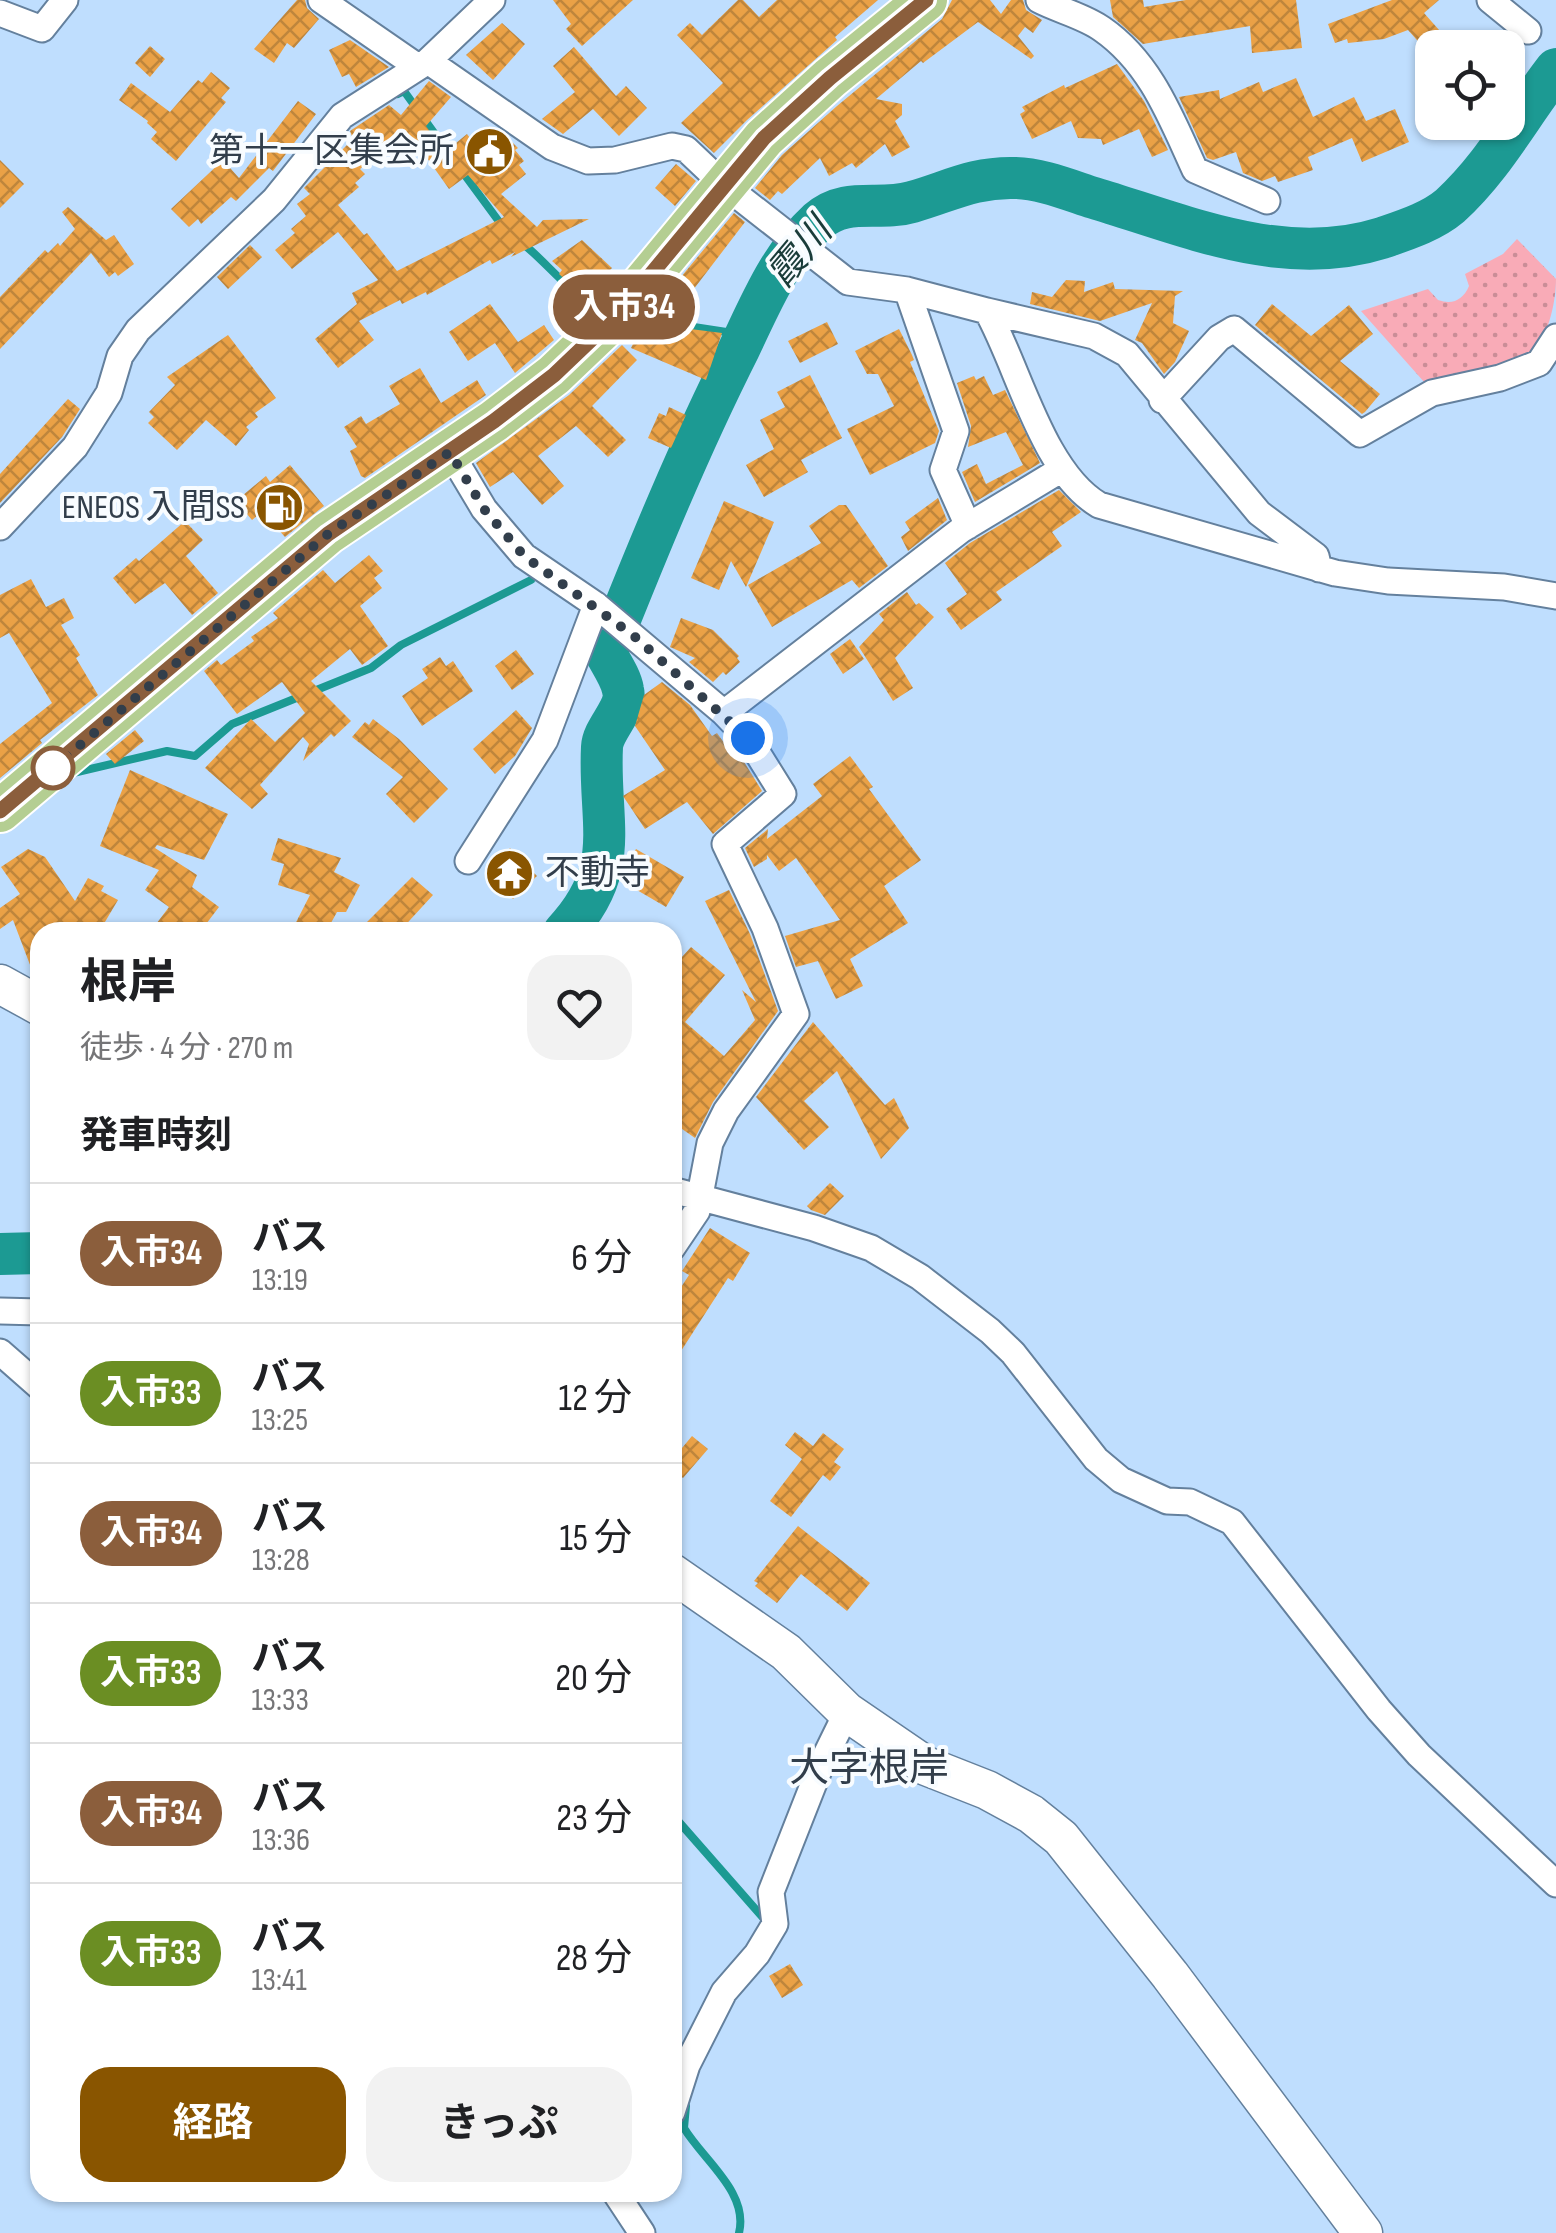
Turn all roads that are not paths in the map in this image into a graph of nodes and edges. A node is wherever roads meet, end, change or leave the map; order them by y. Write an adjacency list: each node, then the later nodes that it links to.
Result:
1 (66, 0): 7 (street)
2 (320, 0): 9 (street)
3 (492, 0): 9 (street)
4 (926, 0): 10 (main road)
5 (1038, 0): 11 (street)
6 (1490, 0): 8 (street)
7 (0, 13)
8 (1528, 30)
9 (423, 64): 10 (street); 19 (street)
10 (724, 184): 12 (street); 16 (main road)
11 (1267, 201)
12 (908, 290): 13 (street); 18 (street)
13 (986, 311): 15 (street); 17 (street)
14 (1556, 337): 15 (street)
15 (1162, 400): 20 (street)
16 (450, 452): 22 (street); 24 (main road)
17 (1062, 469): 18 (street); 20 (street)
18 (968, 526): 23 (street)
19 (0, 527)
20 (1319, 569): 21 (street)
21 (1556, 596)
22 (600, 609): 23 (street); 25 (street)
23 (724, 714): 29 (street)
24 (0, 811)
25 (468, 861)
26 (0, 984): 27 (street)
27 (30, 1000)
28 (682, 1192): 29 (street)
29 (700, 1195): 30 (street); 37 (street)
30 (682, 1233)
31 (0, 1311): 32 (street)
32 (30, 1312)
33 (0, 1352): 34 (street)
34 (30, 1378)
35 (682, 1580): 36 (street)
36 (847, 1712): 38 (street); 41 (street)
37 (1556, 1884)
38 (682, 2081)
39 (622, 2202): 40 (street)
40 (642, 2233)
41 (1363, 2233)

